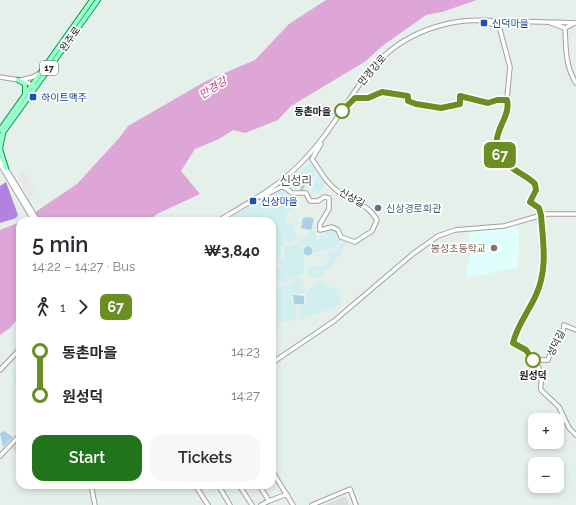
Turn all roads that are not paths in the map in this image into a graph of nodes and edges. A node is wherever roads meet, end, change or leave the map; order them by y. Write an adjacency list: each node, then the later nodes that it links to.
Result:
1 (92, 0): 7 (main road, 완주로 / 17)
2 (98, 0): 11 (main road, 완주로 / 17)
3 (480, 21): 4 (street, 만경강로); 13 (street); 14 (street, 만경강로)
4 (548, 22): 5 (street, 만경강로); 6 (street)
5 (576, 23): 6 (street)
6 (565, 28): 10 (street)
7 (44, 70): 9 (street); 11 (main road, 완주로 / 17)
8 (0, 77): 9 (street)
9 (18, 80): 11 (street); 12 (main road)
10 (576, 83)
11 (34, 86): 12 (main road, 완주로 / 17); 15 (main road, 완주로 / 17)
12 (25, 95): 15 (main road, 완주로 / 17)
13 (507, 100): 14 (street); 24 (street)
14 (340, 113): 16 (street, 만경강로)
15 (2, 130): 17 (main road, 완주로 / 17); 20 (main road)
16 (328, 130): 22 (street, 만경강로); 22 (street, 신상길)
17 (0, 136)
18 (0, 159): 20 (street)
19 (0, 164): 21 (street)
20 (6, 168): 21 (street)
21 (8, 174): 25 (street); 26 (street)
22 (253, 200): 27 (street, 만경강로)
23 (576, 214): 24 (street)
24 (541, 215): 30 (street); 31 (street)
25 (32, 217)
26 (35, 217)
27 (225, 217)
28 (576, 330): 31 (street, 성덕길)
29 (16, 353): 32 (street)
30 (276, 360)
31 (533, 360): 33 (street)
32 (0, 370)
33 (576, 435)
34 (16, 439): 35 (street)
35 (0, 456)
36 (276, 477): 42 (street)
37 (92, 489): 44 (street)
38 (198, 489): 45 (street)
39 (220, 489): 46 (street)
40 (242, 489): 47 (street)
41 (262, 489): 43 (street)
42 (287, 494): 43 (street); 49 (street)
43 (269, 501): 48 (street)
44 (95, 505)
45 (208, 505)
46 (230, 505)
47 (252, 505)
48 (260, 505)
49 (293, 505)
50 (312, 505): 51 (street)
51 (356, 505)

